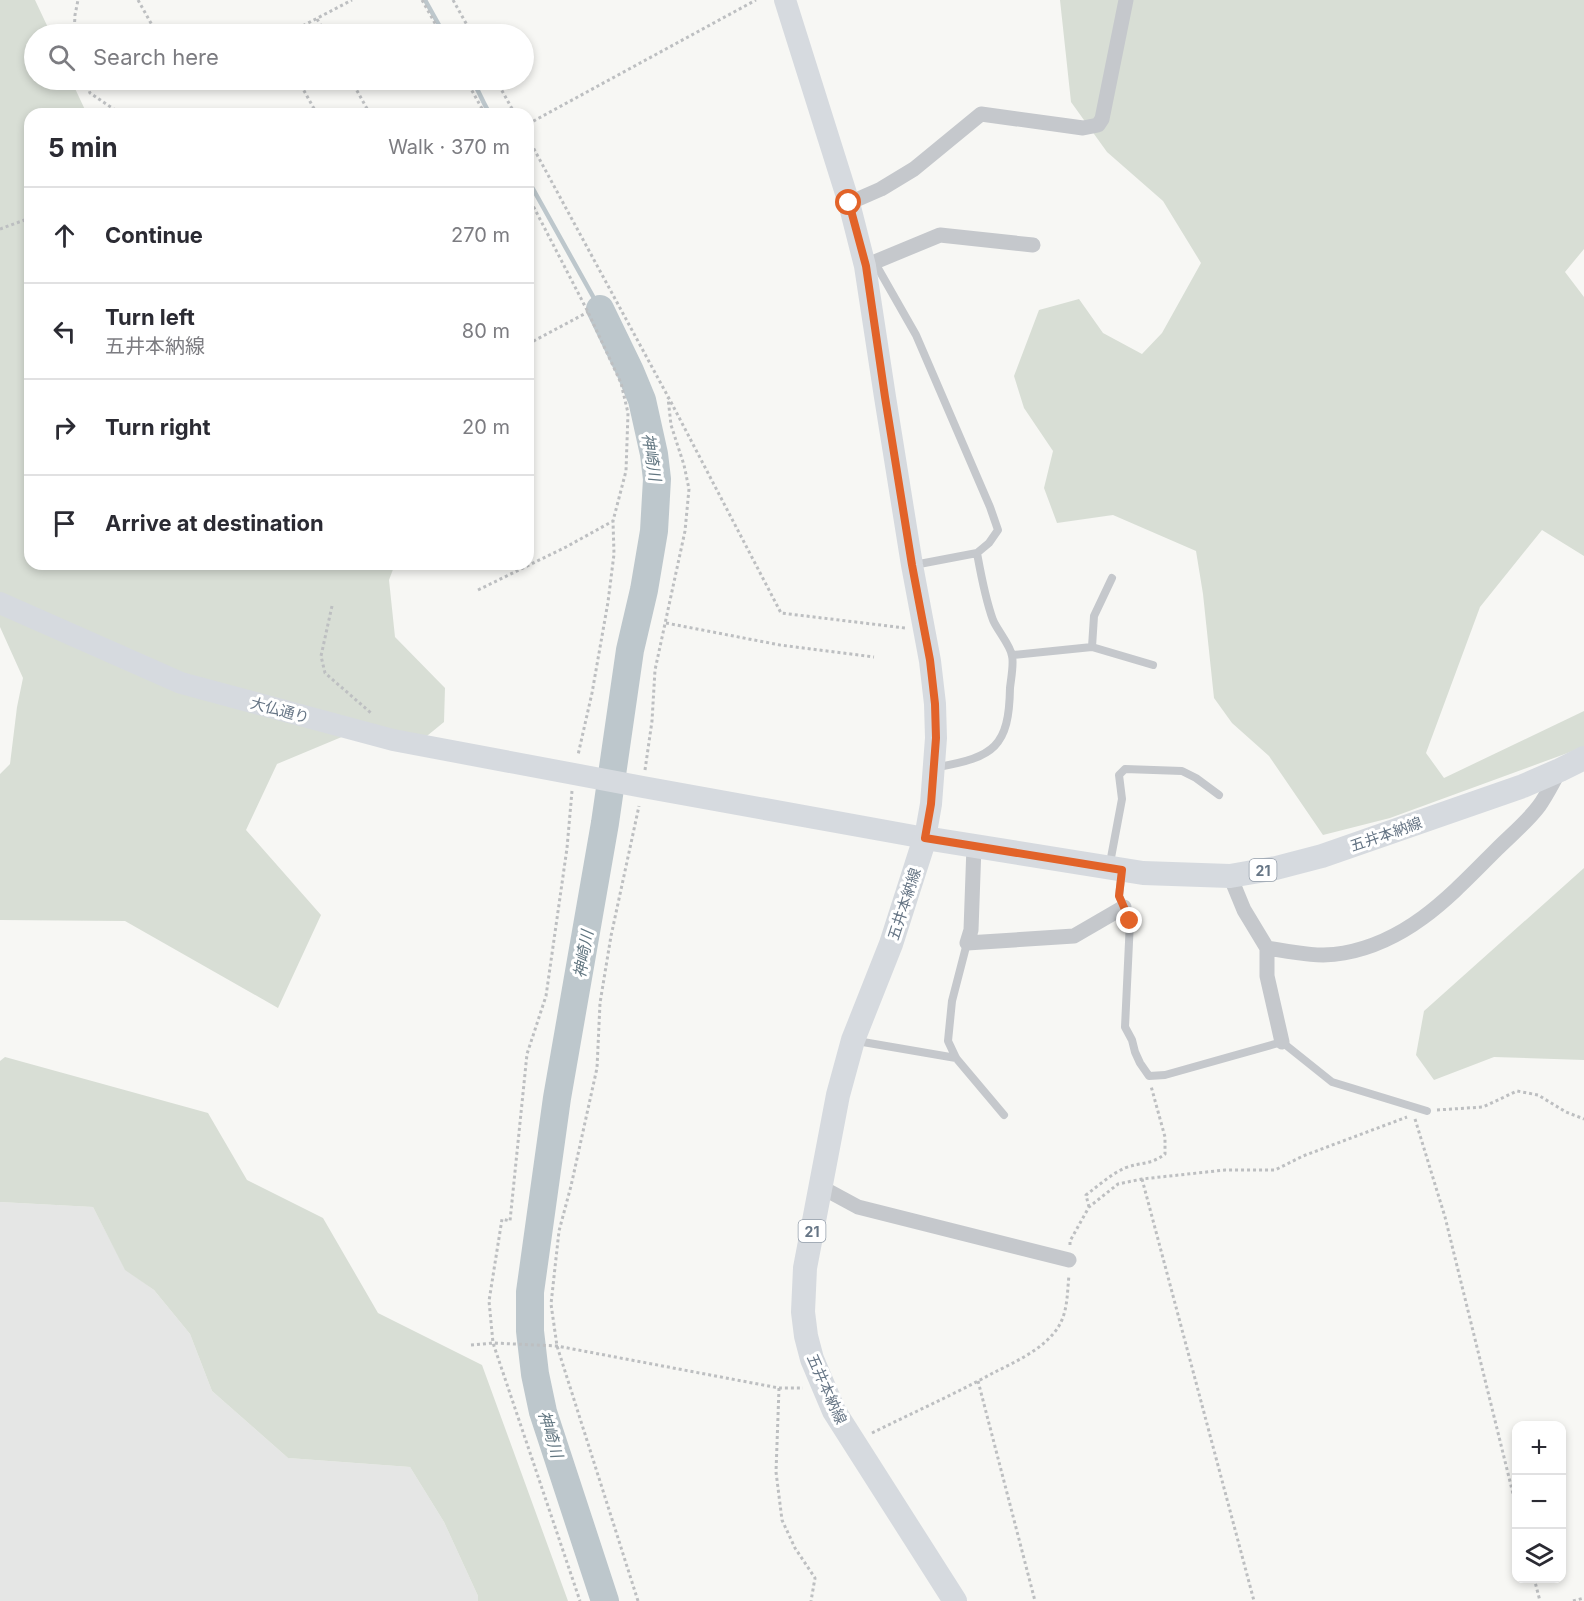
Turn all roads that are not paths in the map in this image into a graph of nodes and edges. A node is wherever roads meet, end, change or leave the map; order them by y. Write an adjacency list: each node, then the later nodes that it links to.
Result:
1 (785, 0): 3 (street)
2 (1126, 0): 3 (street)
3 (849, 203): 5 (street)
4 (1033, 245): 5 (street)
5 (870, 264): 6 (lane); 7 (street)
6 (977, 553): 7 (lane); 11 (lane)
7 (912, 565): 14 (street)
8 (1112, 578): 10 (lane)
9 (0, 603): 17 (street, 大仏通り)
10 (1092, 647): 11 (lane); 12 (lane)
11 (1012, 655): 14 (lane)
12 (1153, 665)
13 (1584, 758): 15 (main road, 五井本納線 / 21)
14 (933, 768): 17 (street)
15 (1560, 770): 20 (main road, 五井本納線 / 21); 23 (street)
16 (1219, 795): 19 (lane)
17 (925, 838): 18 (main road, 五井本納線 / 21); 24 (main road, 五井本納線 / 21)
18 (974, 846): 19 (main road, 五井本納線 / 21); 22 (street)
19 (1116, 869): 20 (main road, 五井本納線 / 21); 21 (lane)
20 (1230, 876): 23 (street)
21 (1124, 907): 22 (street); 25 (lane)
22 (967, 943): 26 (lane)
23 (1267, 948): 25 (street)
24 (853, 1040): 26 (lane); 29 (main road, 五井本納線 / 21)
25 (1282, 1042): 27 (lane)
26 (956, 1058): 28 (lane)
27 (1427, 1111)
28 (1004, 1115)
29 (821, 1187): 30 (street); 31 (main road, 五井本納線 / 21)
30 (1069, 1260)
31 (955, 1601)

